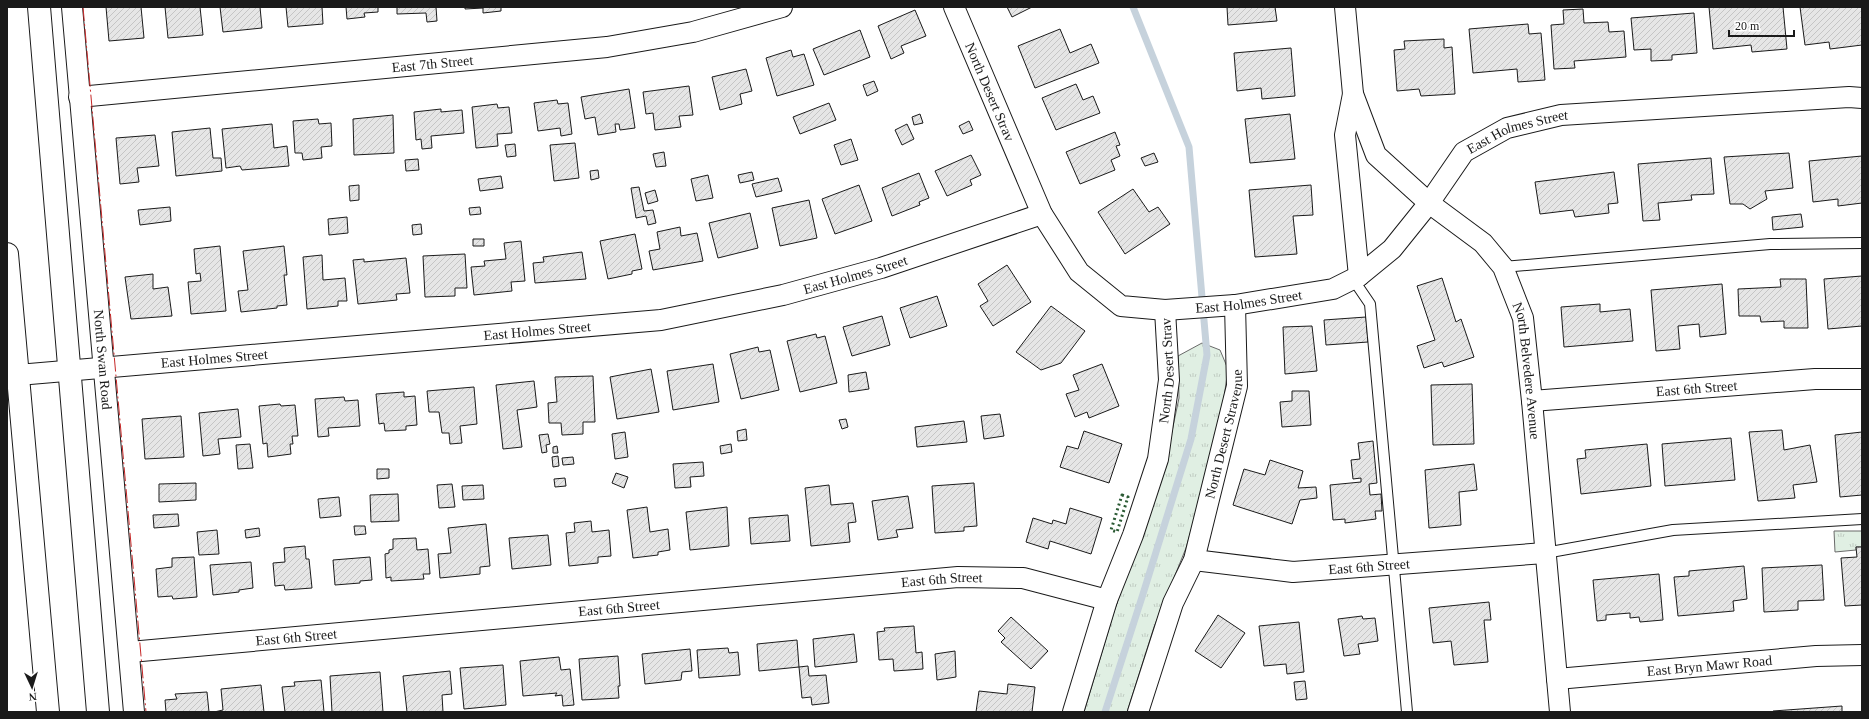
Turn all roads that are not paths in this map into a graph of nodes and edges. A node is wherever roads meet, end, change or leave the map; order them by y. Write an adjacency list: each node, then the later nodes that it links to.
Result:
1 (39, 7): 18 (main road)
2 (72, 7): 7 (street, North Swan Road)
3 (782, 7): 7 (street, East 7th Street)
4 (954, 7): 10 (street, North Desert Strav)
5 (1346, 7): 6 (street, North Belvedere Avenue)
6 (1353, 94): 9 (street, North Belvedere Avenue); 14 (street, North Belvedere Avenue)
7 (79, 97): 17 (street, North Swan Road)
8 (1862, 98): 9 (street, East Holmes Street)
9 (1429, 203): 13 (street, North Belvedere Avenue); 14 (street, East Holmes Street)
10 (1042, 214): 16 (street, North Desert Strav); 17 (street, East Holmes Street)
11 (1862, 243): 13 (lane)
12 (7, 254): 19 (main road)
13 (1503, 267): 21 (street, North Belvedere Avenue)
14 (1356, 278): 15 (street, East Holmes Street); 25 (lane)
15 (1235, 305): 16 (street, East Holmes Street); 24 (street, North Desert Stravenue)
16 (1165, 310): 26 (street, North Desert Strav)
17 (104, 369): 18 (street, East Holmes Street); 27 (street, North Swan Road)
18 (71, 372): 19 (street, East Holmes Street); 31 (main road)
19 (18, 375): 30 (main road)
20 (1862, 379): 21 (street, East 6th Street)
21 (1532, 402): 23 (street, North Belvedere Avenue)
22 (1862, 519): 23 (lane)
23 (1545, 553): 25 (street, East 6th Street); 29 (street, North Belvedere Avenue)
24 (1194, 560): 25 (street, East 6th Street); 34 (street)
25 (1394, 565): 35 (lane)
26 (1107, 600): 27 (street, East 6th Street); 33 (street, North Desert Strav)
27 (130, 652): 32 (street, North Swan Road)
28 (1862, 655): 29 (street, East Bryn Mawr Road)
29 (1557, 679): 36 (street, North Belvedere Avenue)
30 (48, 712)
31 (98, 712)
32 (134, 712)
33 (1073, 712)
34 (1138, 712)
35 (1407, 712)
36 (1560, 712)

